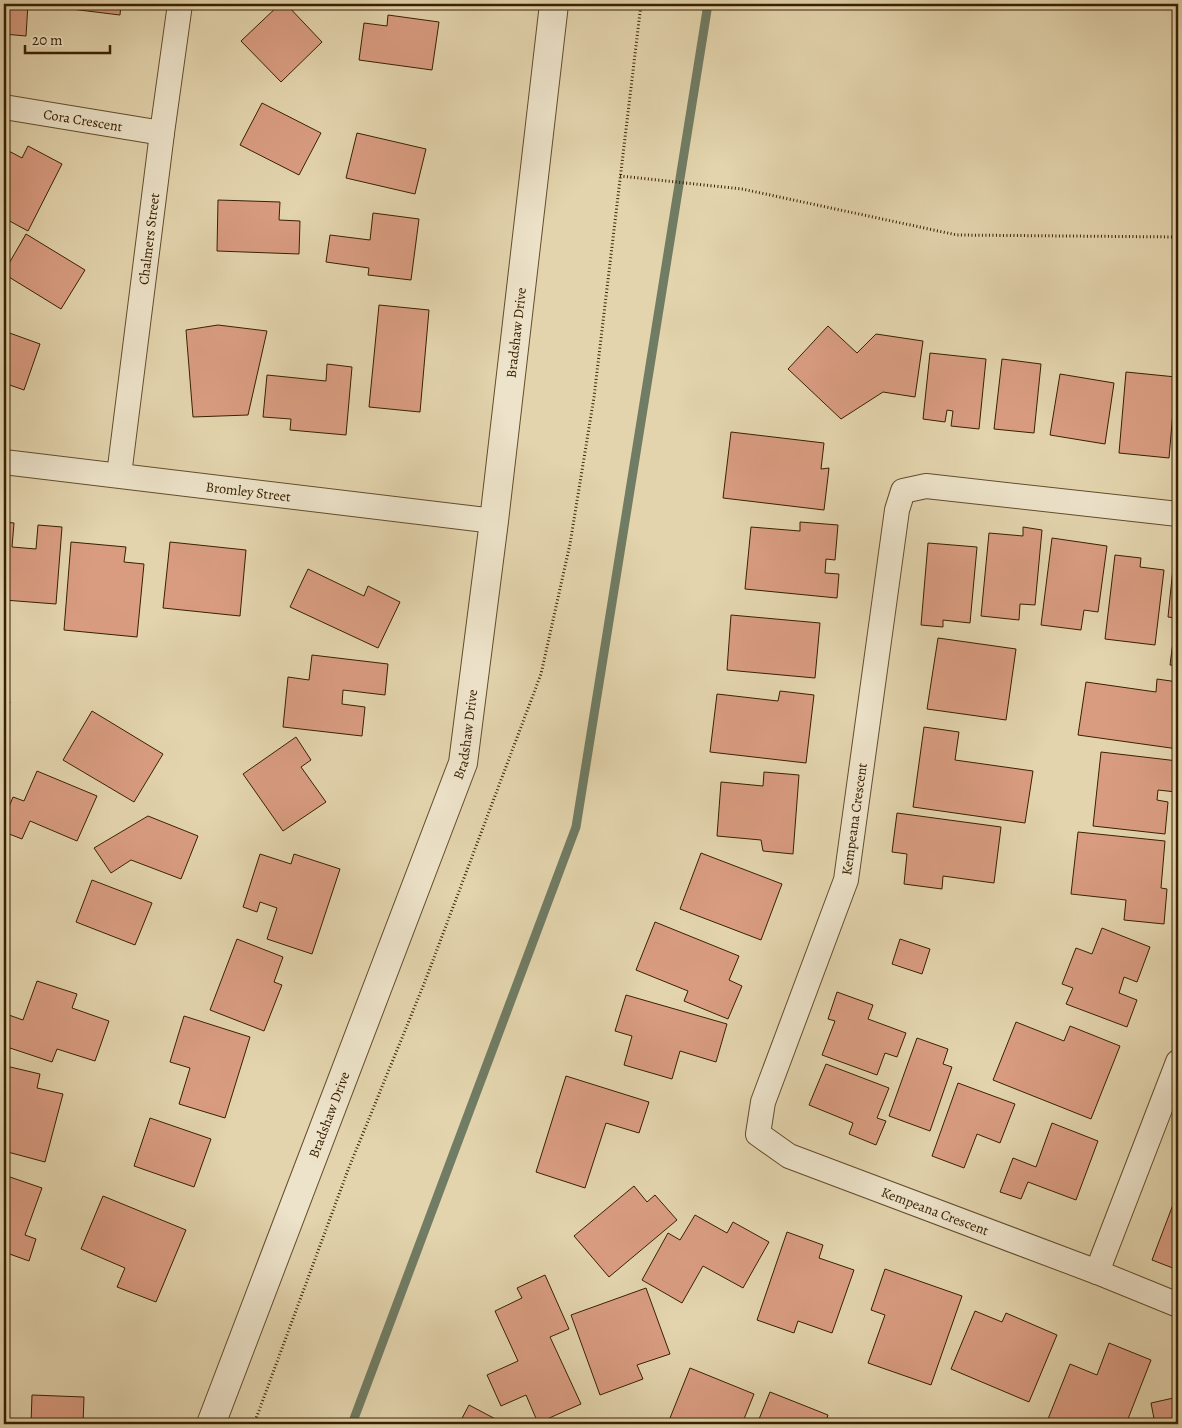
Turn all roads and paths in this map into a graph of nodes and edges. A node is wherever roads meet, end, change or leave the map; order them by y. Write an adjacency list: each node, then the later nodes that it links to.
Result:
1 (180, 4): 4 (street, Chalmers Street)
2 (554, 4): 10 (street, Bradshaw Drive)
3 (4, 107): 4 (street, Cora Crescent)
4 (162, 133): 8 (street, Chalmers Street)
5 (620, 176): 6 (path)
6 (1178, 237)
7 (4, 462): 8 (street, Bromley Street)
8 (120, 475): 10 (street, Bromley Street)
9 (1178, 514): 12 (street, Kempeana Crescent)
10 (494, 521): 14 (street, Bradshaw Drive)
11 (1178, 1062): 12 (street)
12 (1097, 1272): 13 (street, Kempeana Crescent)
13 (1178, 1305)
14 (211, 1424)

